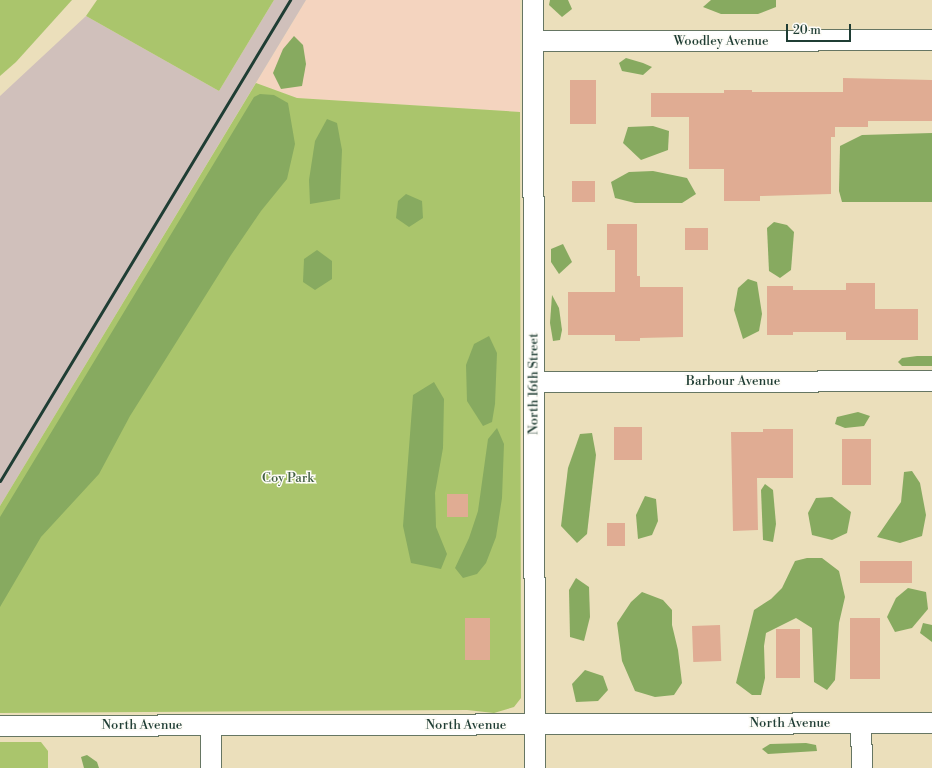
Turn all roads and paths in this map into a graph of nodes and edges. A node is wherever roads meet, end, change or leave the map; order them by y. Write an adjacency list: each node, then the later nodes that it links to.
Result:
1 (533, 0): 3 (street, North 16th Street)
2 (932, 40): 3 (street, Woodley Avenue)
3 (533, 41): 5 (street, North 16th Street)
4 (932, 381): 5 (street, Barbour Avenue)
5 (534, 382): 9 (street, North 16th Street)
6 (861, 723): 7 (street, North Avenue); 9 (street, North Avenue); 13 (street)
7 (932, 723)
8 (211, 725): 9 (street, North Avenue); 10 (street, North Avenue); 11 (street)
9 (535, 725): 12 (street, North 16th Street)
10 (0, 726)
11 (211, 768)
12 (536, 768)
13 (862, 768)

